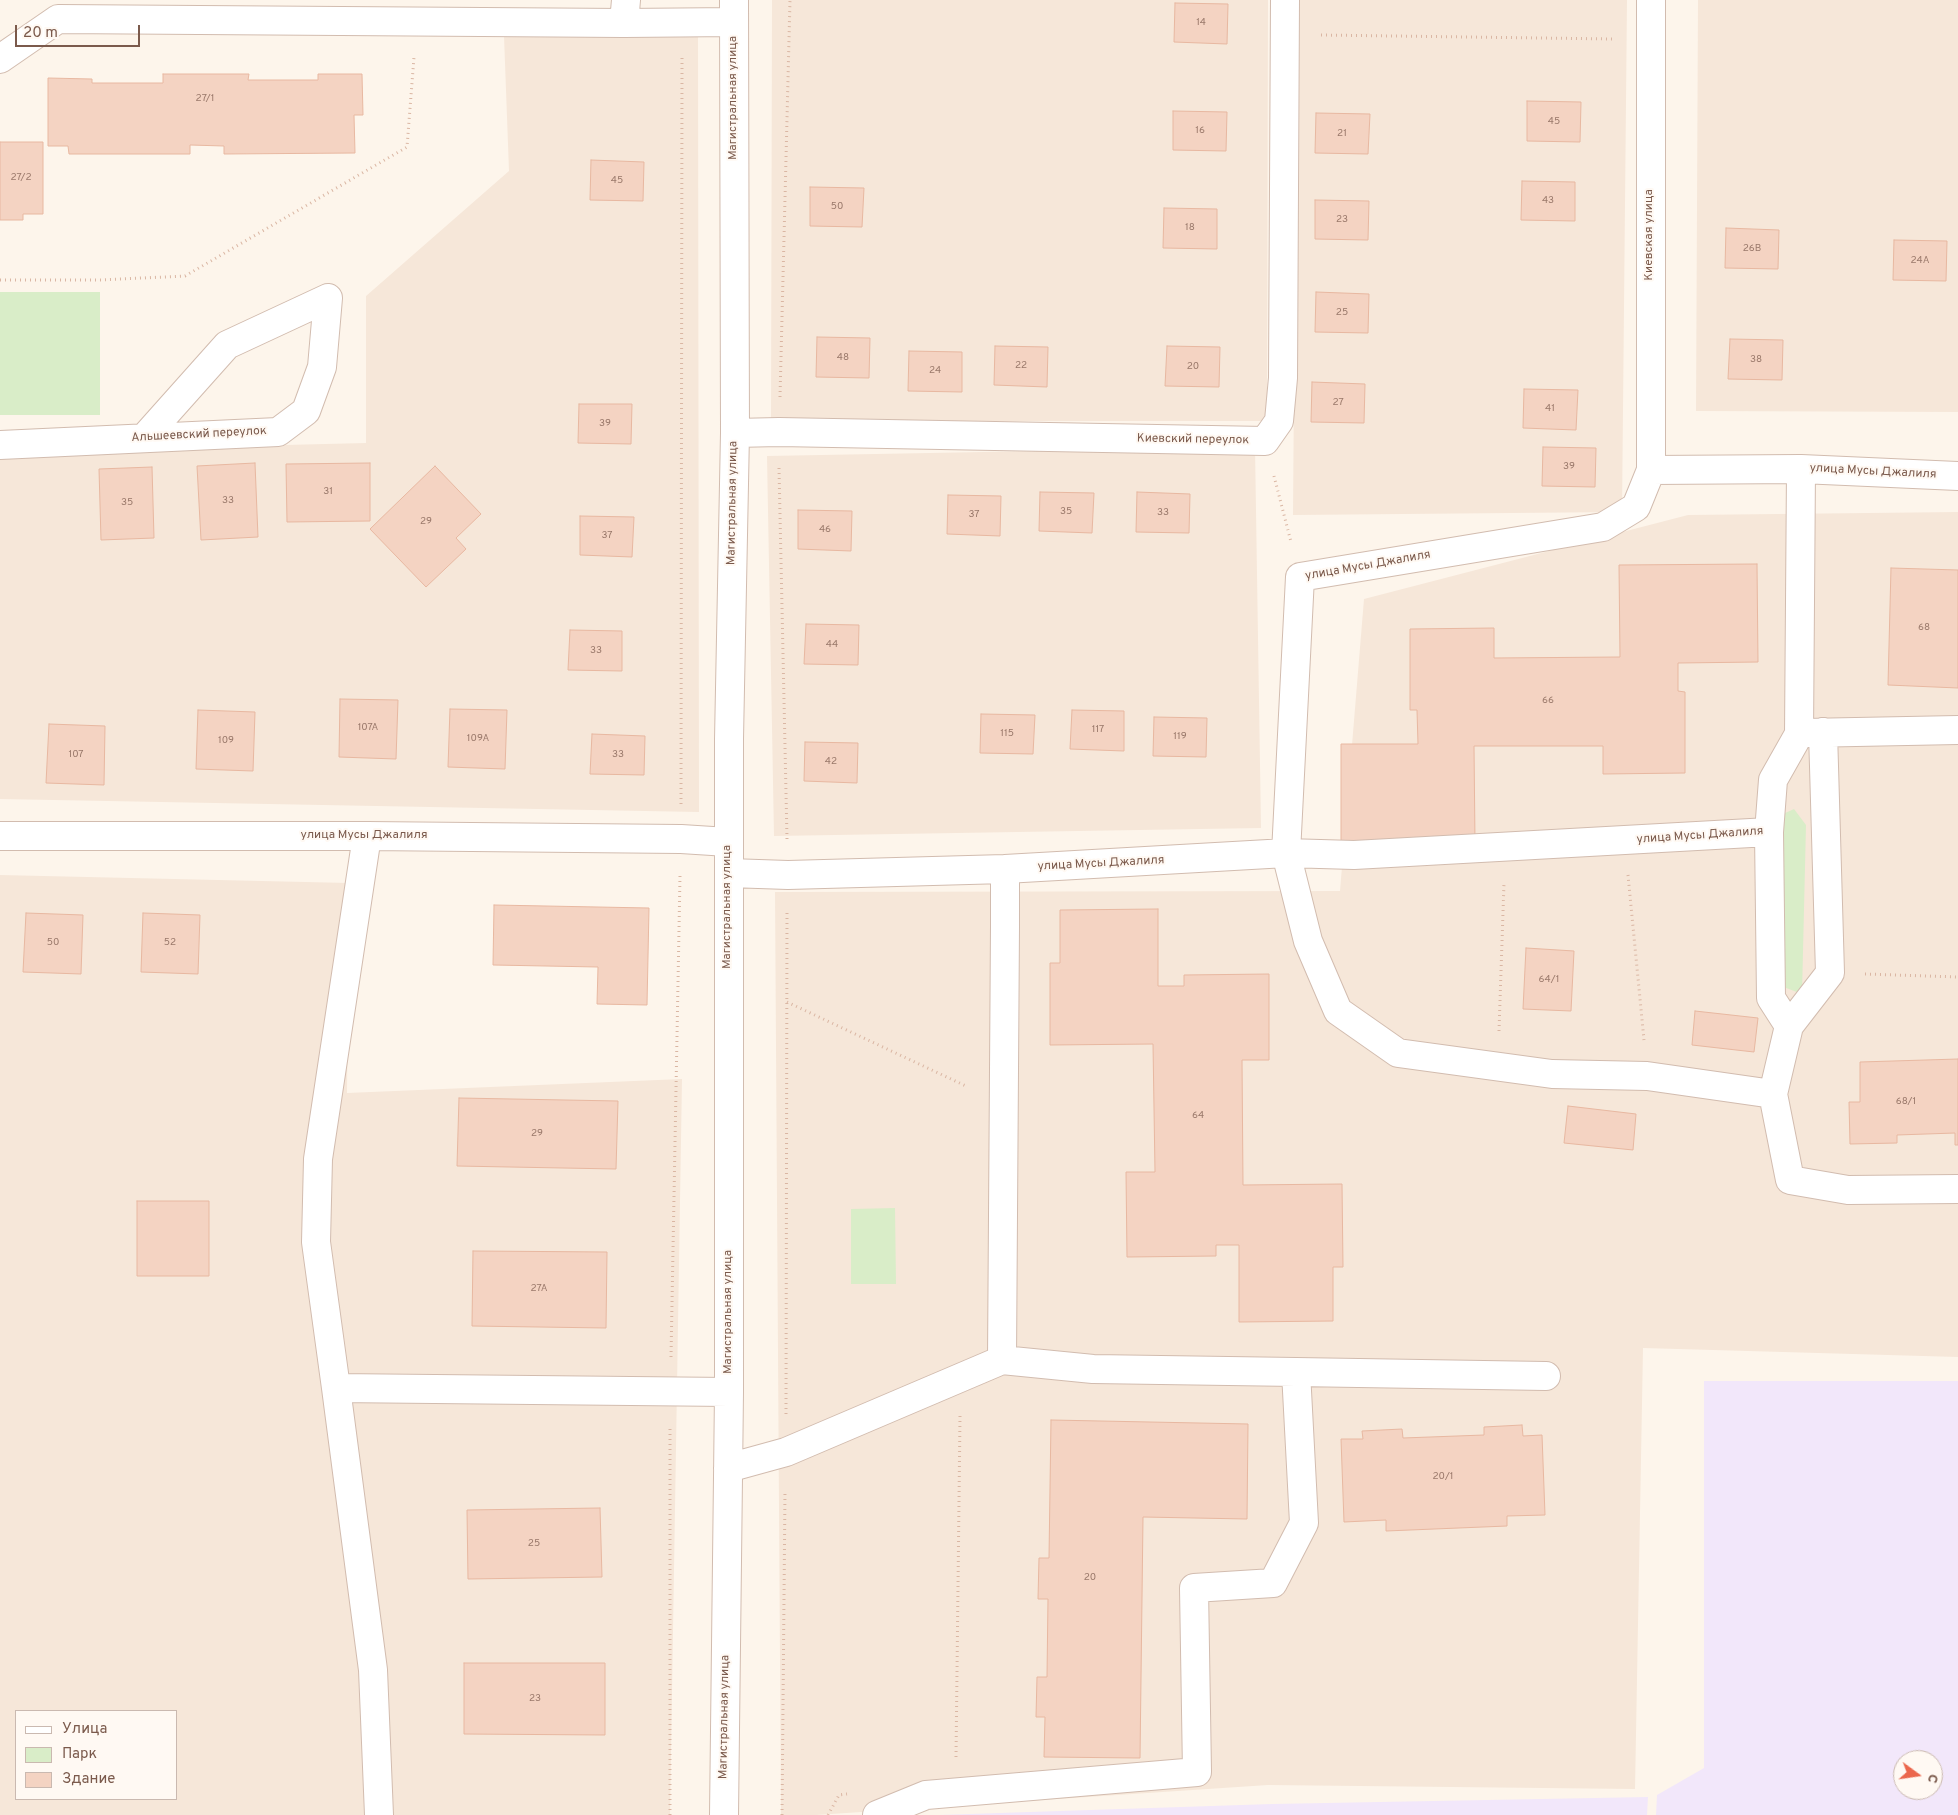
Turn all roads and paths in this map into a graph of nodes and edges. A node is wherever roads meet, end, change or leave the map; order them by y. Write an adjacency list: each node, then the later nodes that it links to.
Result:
1 (1285, 0): 7 (street, Киевский переулок)
2 (1650, 0): 8 (street, Киевская улица)
3 (625, 11): 5 (street); 6 (street)
4 (734, 11): 6 (street); 11 (street, Магистральная улица)
5 (417, 21): 9 (street); 10 (path)
6 (682, 22): 24 (path)
7 (1285, 35): 8 (path); 13 (street, Киевский переулок)
8 (1650, 40): 16 (street, Киевская улица)
9 (0, 59)
10 (0, 280)
11 (735, 433): 13 (street, Киевский переулок); 26 (street, Магистральная улица)
12 (144, 438): 12 (street, Альшеевский переулок); 14 (street, Альшеевский переулок)
13 (1265, 441): 18 (path)
14 (0, 445)
15 (1801, 469): 16 (street); 17 (street, улица Мусы Джалиля); 20 (street, улица Мусы Джалиля)
16 (1651, 470): 18 (street, улица Мусы Джалиля)
17 (1958, 476)
18 (1300, 577): 28 (street, улица Мусы Джалиля)
19 (1958, 730): 20 (street)
20 (1811, 733): 21 (street, улица Мусы Джалиля); 32 (street)
21 (1769, 832): 25 (street, улица Мусы Джалиля); 35 (street)
22 (0, 836): 23 (street, улица Мусы Джалиля)
23 (367, 836): 24 (street, улица Мусы Джалиля); 45 (street)
24 (680, 839): 26 (street, улица Мусы Джалиля); 46 (path)
25 (1625, 840): 27 (street, улица Мусы Джалиля); 37 (path)
26 (728, 842): 30 (street, Магистральная улица)
27 (1505, 847): 28 (street, улица Мусы Джалиля); 36 (path)
28 (1286, 853): 29 (street, улица Мусы Джалиля); 36 (street)
29 (1005, 869): 31 (street, улица Мусы Джалиля); 39 (street)
30 (729, 873): 31 (street, улица Мусы Джалиля); 47 (street, Магистральная улица)
31 (788, 875): 34 (path)
32 (1830, 973): 33 (path); 35 (street)
33 (1958, 977)
34 (787, 1002): 39 (path); 48 (path)
35 (1789, 1026): 38 (street)
36 (1498, 1066): 37 (street)
37 (1647, 1076): 38 (street)
38 (1773, 1094): 40 (street)
39 (1004, 1104): 41 (street)
40 (1958, 1189)
41 (1002, 1360): 42 (street); 44 (street)
42 (1296, 1372): 43 (street); 57 (street)
43 (1546, 1376)
44 (961, 1377): 48 (street); 50 (path)
45 (336, 1388): 46 (street); 52 (street)
46 (670, 1392): 47 (street); 53 (path)
47 (729, 1392): 49 (street, Магистральная улица)
48 (786, 1452): 49 (street); 55 (path)
49 (728, 1468): 54 (street, Магистральная улица)
50 (956, 1762)
51 (849, 1794): 56 (path)
52 (379, 1815)
53 (670, 1815)
54 (724, 1815)
55 (782, 1815)
56 (828, 1815)
57 (877, 1815)

